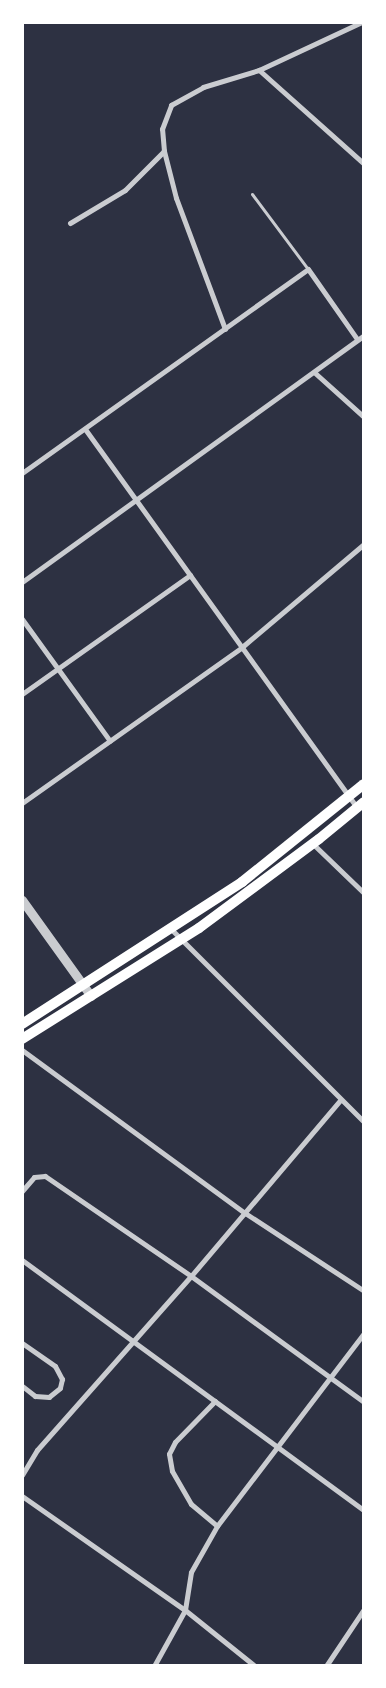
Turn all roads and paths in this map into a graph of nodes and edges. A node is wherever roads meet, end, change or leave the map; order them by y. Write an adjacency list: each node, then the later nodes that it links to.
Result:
1 (360, 24): 2 (street); 3 (street)
2 (364, 31)
3 (260, 70): 4 (street); 5 (street)
4 (164, 151): 7 (street); 9 (street)
5 (364, 164)
6 (252, 194): 8 (lane)
7 (70, 223)
8 (308, 269): 9 (street); 11 (street)
9 (225, 329): 14 (street)
10 (364, 335): 11 (street)
11 (357, 339): 12 (street)
12 (315, 373): 13 (street); 16 (street)
13 (364, 417)
14 (85, 429): 15 (street); 16 (street)
15 (22, 473)
16 (136, 501): 18 (street); 19 (street)
17 (364, 544): 21 (street)
18 (190, 575): 21 (street); 22 (street)
19 (22, 582)
20 (22, 619): 22 (street)
21 (242, 647): 24 (street); 26 (street)
22 (58, 669): 23 (street); 24 (street)
23 (22, 694)
24 (110, 740): 27 (street)
25 (364, 784): 26 (main road)
26 (349, 796): 28 (street); 32 (main road)
27 (22, 803)
28 (360, 804): 29 (main road)
29 (313, 844): 30 (street); 33 (main road)
30 (364, 893)
31 (22, 900): 34 (street)
32 (172, 930): 33 (street); 34 (main road)
33 (181, 939): 35 (main road); 39 (street)
34 (83, 984): 35 (street); 36 (main road)
35 (91, 996): 37 (main road)
36 (22, 1024)
37 (22, 1039)
38 (22, 1050): 42 (street)
39 (340, 1100): 40 (street); 42 (street)
40 (364, 1122)
41 (22, 1191): 44 (street)
42 (245, 1213): 44 (street); 45 (street)
43 (22, 1260): 47 (street)
44 (192, 1276): 47 (street); 49 (street)
45 (364, 1292)
46 (364, 1333): 49 (street)
47 (134, 1340): 51 (street); 54 (street)
48 (22, 1343): 50 (street)
49 (328, 1376): 52 (street); 53 (street)
50 (22, 1386)
51 (216, 1401): 53 (street); 57 (street)
52 (364, 1402)
53 (276, 1445): 56 (street); 57 (street)
54 (22, 1475)
55 (22, 1496): 59 (street)
56 (364, 1510)
57 (217, 1526): 59 (street)
58 (364, 1609): 62 (street)
59 (185, 1610): 60 (street); 61 (street)
60 (154, 1666)
61 (254, 1666)
62 (326, 1666)

